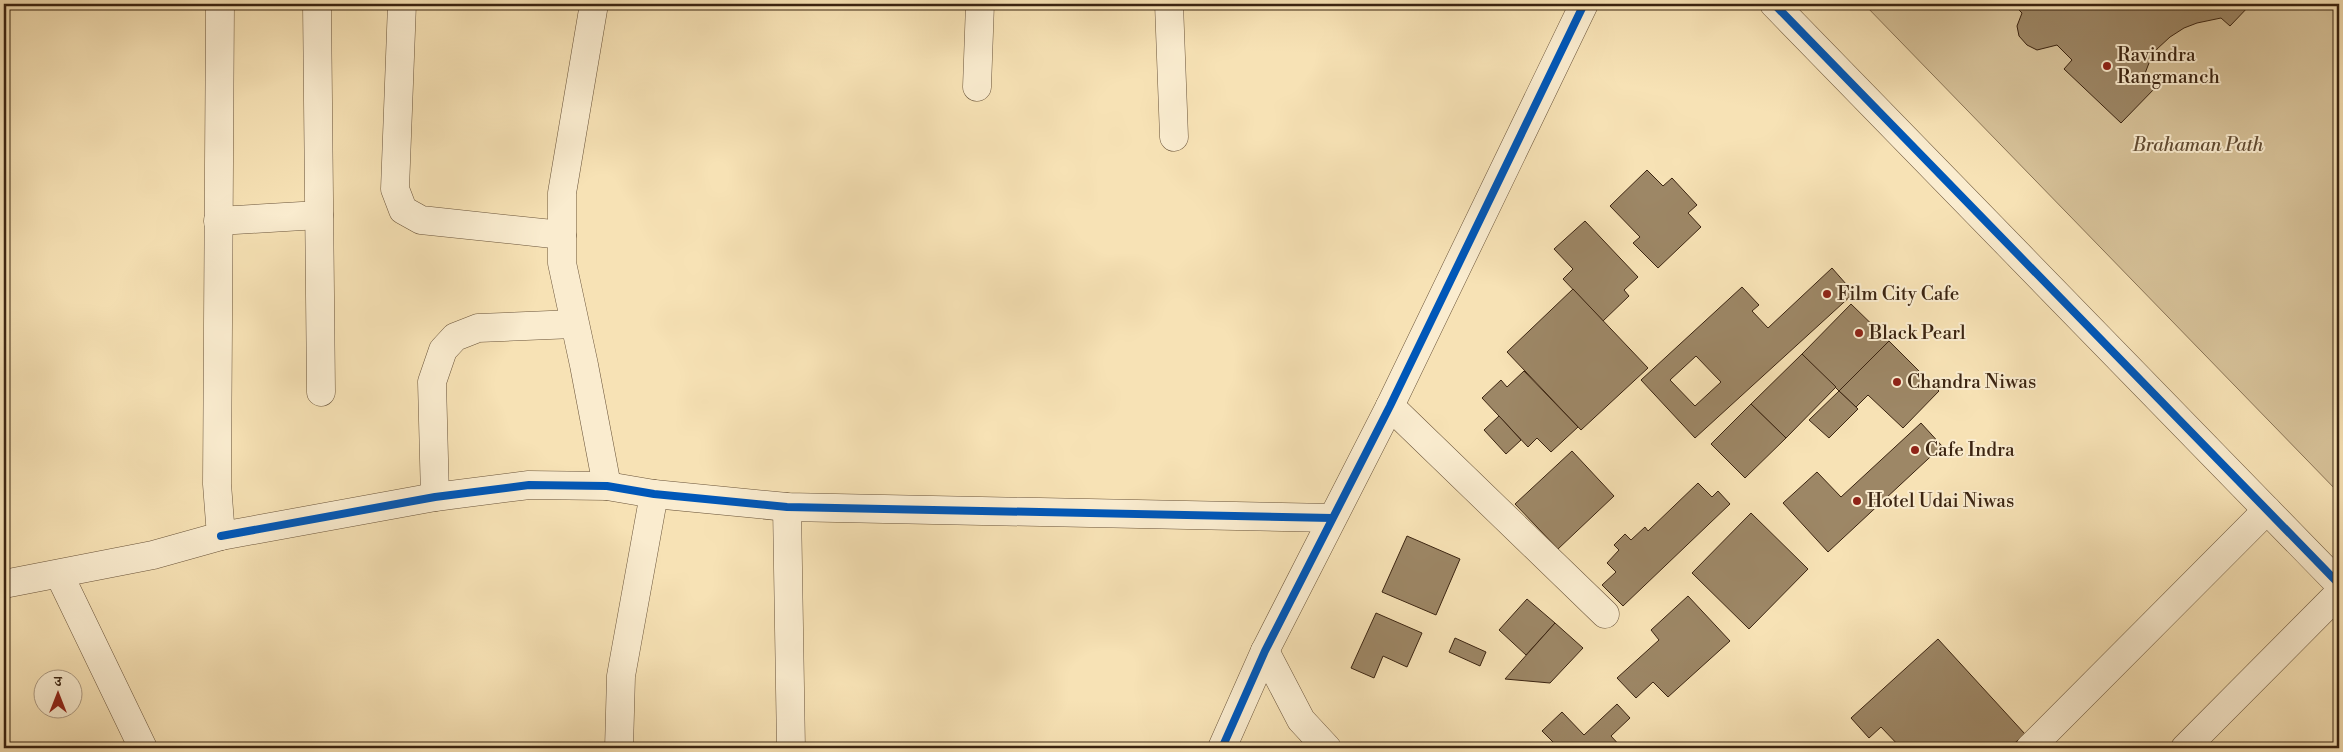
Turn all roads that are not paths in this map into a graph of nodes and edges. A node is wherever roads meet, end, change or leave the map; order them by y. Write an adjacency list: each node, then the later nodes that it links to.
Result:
1 (220, 4): 12 (street)
2 (317, 4): 11 (street)
3 (402, 4): 13 (street)
4 (594, 4): 13 (street)
5 (980, 4): 9 (street)
6 (1169, 4): 10 (street)
7 (1584, 4): 16 (street)
8 (1774, 4): 21 (street)
9 (977, 87)
10 (1174, 138)
11 (319, 215): 12 (street); 15 (street)
12 (218, 222): 23 (street)
13 (562, 236): 14 (street)
14 (574, 324): 17 (street); 19 (street)
15 (321, 392)
16 (1390, 406): 22 (street); 28 (street)
17 (607, 486): 18 (street); 19 (street)
18 (654, 494): 20 (street); 31 (street)
19 (435, 497): 23 (street)
20 (787, 507): 22 (street); 32 (street)
21 (2267, 510): 26 (street); 35 (street)
22 (1332, 518): 29 (street)
23 (221, 536): 24 (street)
24 (59, 574): 25 (street); 30 (street)
25 (4, 584)
26 (2339, 584)
27 (2339, 593): 36 (street)
28 (1605, 614)
29 (1265, 651): 33 (street); 34 (street)
30 (143, 748)
31 (619, 748)
32 (791, 748)
33 (1222, 748)
34 (1327, 748)
35 (2030, 748)
36 (2185, 748)

